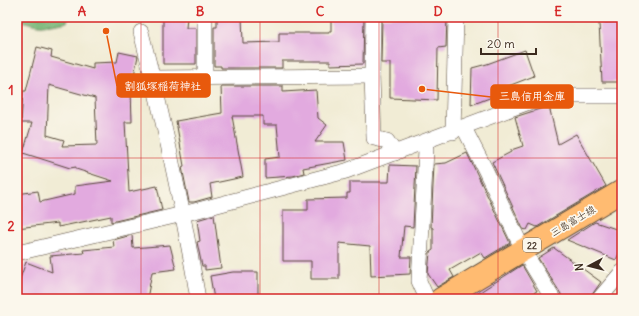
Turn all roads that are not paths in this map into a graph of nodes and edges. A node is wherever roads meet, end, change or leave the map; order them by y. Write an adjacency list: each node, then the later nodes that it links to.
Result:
1 (205, 17): 6 (street)
2 (373, 17): 5 (street)
3 (456, 17): 9 (street)
4 (141, 32): 7 (street)
5 (372, 76): 6 (street); 11 (street)
6 (205, 77): 7 (street)
7 (153, 78): 13 (street)
8 (622, 96): 9 (street)
9 (458, 130): 10 (street); 14 (street)
10 (425, 142): 11 (street); 18 (street)
11 (395, 153): 13 (street)
12 (622, 191): 14 (main road, 三島富士線 / 22)
13 (183, 214): 15 (street); 17 (street)
14 (524, 250): 19 (main road, 三島富士線 / 22); 20 (street)
15 (17, 253)
16 (622, 272): 21 (street)
17 (198, 299)
18 (427, 299)
19 (441, 299)
20 (553, 299)
21 (599, 299)

